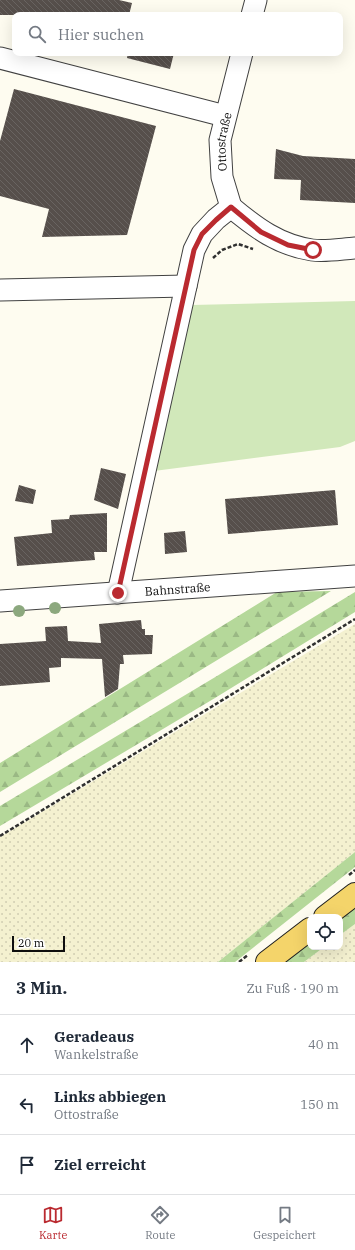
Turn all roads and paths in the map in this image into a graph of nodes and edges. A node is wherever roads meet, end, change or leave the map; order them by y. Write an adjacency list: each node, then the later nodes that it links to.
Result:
1 (256, 0): 2 (street)
2 (253, 12)
3 (241, 56): 5 (street, Ottostraße)
4 (0, 58): 5 (street)
5 (226, 116): 6 (street, Ottostraße)
6 (231, 207): 7 (street); 10 (street)
7 (355, 248)
8 (260, 252): 9 (path)
9 (209, 261)
10 (186, 286): 11 (street); 13 (street)
11 (0, 290)
12 (355, 576): 13 (street, Bahnstraße)
13 (118, 593): 14 (street, Bahnstraße)
14 (0, 601)
15 (355, 619): 16 (path)
16 (0, 836)
17 (355, 894): 18 (main road)
18 (329, 914)
19 (307, 931): 20 (main road)
20 (267, 962)

